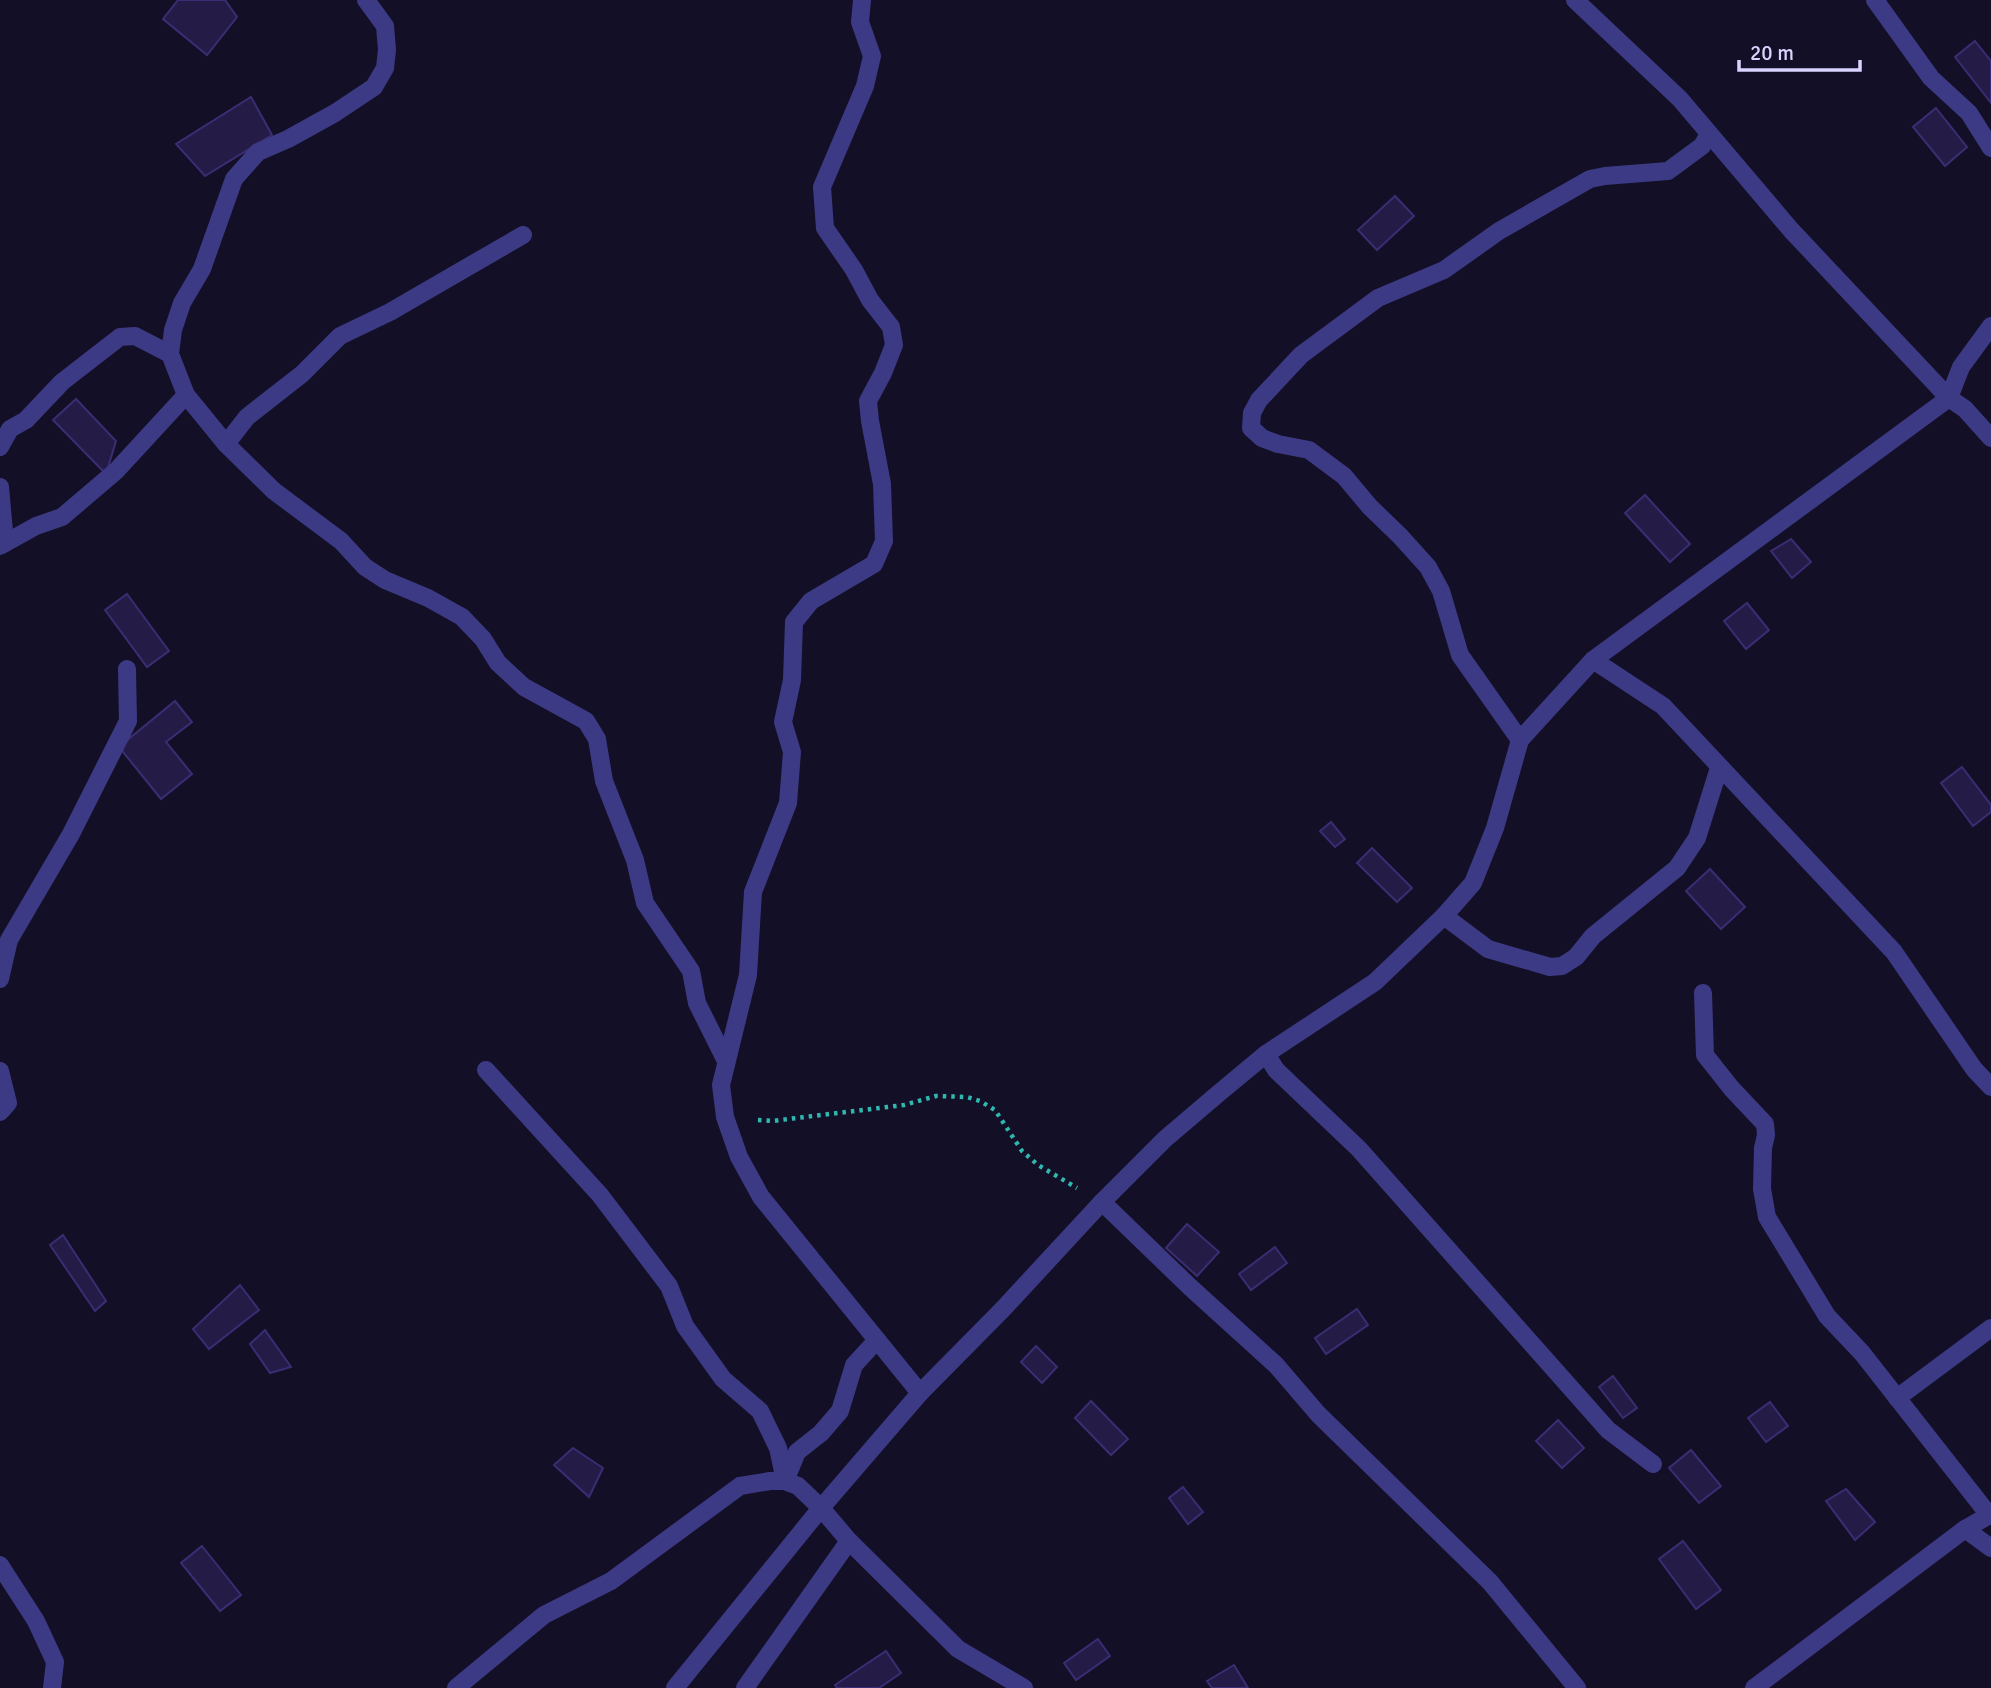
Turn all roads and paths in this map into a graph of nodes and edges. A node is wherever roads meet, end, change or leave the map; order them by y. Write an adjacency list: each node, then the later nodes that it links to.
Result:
1 (366, 0): 9 (street)
2 (862, 0): 25 (street)
3 (1575, 0): 5 (street)
4 (1875, 0): 6 (street)
5 (1706, 140): 11 (street); 19 (street)
6 (1991, 149)
7 (523, 235): 13 (street)
8 (1991, 326): 11 (street)
9 (170, 354): 10 (street); 14 (street)
10 (186, 395): 13 (street); 16 (street)
11 (1949, 398): 12 (street); 17 (street)
12 (1991, 438)
13 (226, 444): 25 (street)
14 (0, 447)
15 (0, 487): 16 (street)
16 (3, 544)
17 (1593, 660): 19 (street); 20 (street)
18 (127, 669): 22 (street)
19 (1520, 740): 21 (street)
20 (1719, 768): 21 (street); 28 (street)
21 (1444, 916): 24 (street)
22 (0, 979)
23 (1703, 993): 35 (street)
24 (1266, 1054): 31 (street); 36 (street)
25 (726, 1061): 30 (street)
26 (486, 1070): 37 (street)
27 (0, 1071): 29 (street)
28 (1991, 1087)
29 (0, 1112)
30 (725, 1117): 31 (path); 33 (street)
31 (1102, 1202): 34 (street); 49 (street)
32 (1991, 1328): 35 (street)
33 (877, 1340): 34 (street); 37 (street)
34 (920, 1393): 38 (street)
35 (1897, 1398): 39 (street)
36 (1653, 1464)
37 (785, 1481): 38 (street); 45 (street)
38 (821, 1508): 41 (street); 46 (street)
39 (1990, 1514): 40 (street)
40 (1965, 1529): 42 (street); 50 (street)
41 (849, 1541): 47 (street); 48 (street)
42 (1991, 1548)
43 (0, 1565): 44 (street)
44 (52, 1688)
45 (456, 1688)
46 (675, 1688)
47 (744, 1688)
48 (1024, 1688)
49 (1577, 1688)
50 (1754, 1688)

